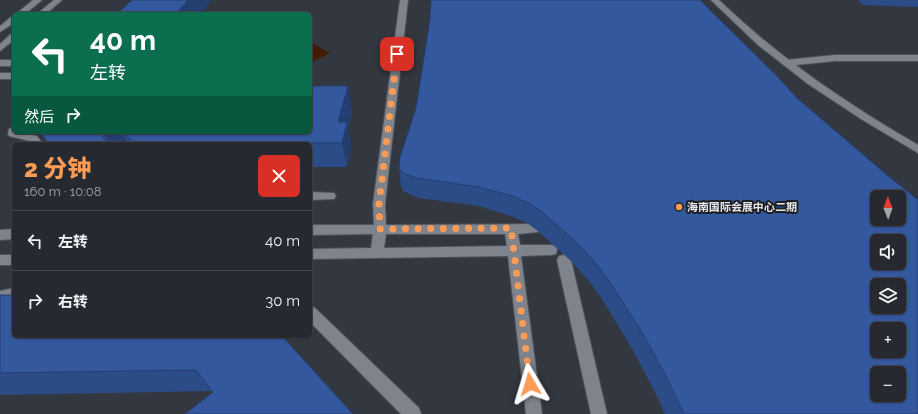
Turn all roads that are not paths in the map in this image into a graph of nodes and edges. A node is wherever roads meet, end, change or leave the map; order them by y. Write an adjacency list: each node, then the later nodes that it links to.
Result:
1 (38, 0): 5 (street)
2 (58, 0): 6 (street)
3 (404, 0): 23 (street)
4 (715, 0): 14 (street)
5 (23, 12)
6 (43, 12)
7 (12, 21): 8 (street)
8 (0, 30)
9 (12, 38): 10 (street)
10 (0, 48)
11 (918, 58): 14 (street)
12 (0, 63): 13 (street)
13 (12, 63)
14 (786, 63): 19 (street)
15 (0, 76): 16 (street)
16 (12, 76)
17 (13, 134): 18 (street)
18 (36, 142)
19 (918, 150)
20 (312, 196): 21 (street)
21 (330, 196)
22 (511, 228): 23 (street); 24 (street); 28 (street)
23 (380, 229): 25 (street); 30 (street)
24 (534, 229)
25 (312, 230)
26 (12, 234): 27 (street)
27 (0, 235)
28 (514, 250): 29 (street); 30 (street); 39 (street)
29 (551, 250)
30 (377, 253): 31 (street)
31 (312, 254)
32 (0, 260): 33 (street)
33 (12, 260)
34 (564, 260): 40 (street)
35 (12, 294): 36 (street)
36 (0, 297)
37 (312, 314): 38 (street)
38 (413, 414)
39 (534, 414)
40 (599, 414)

